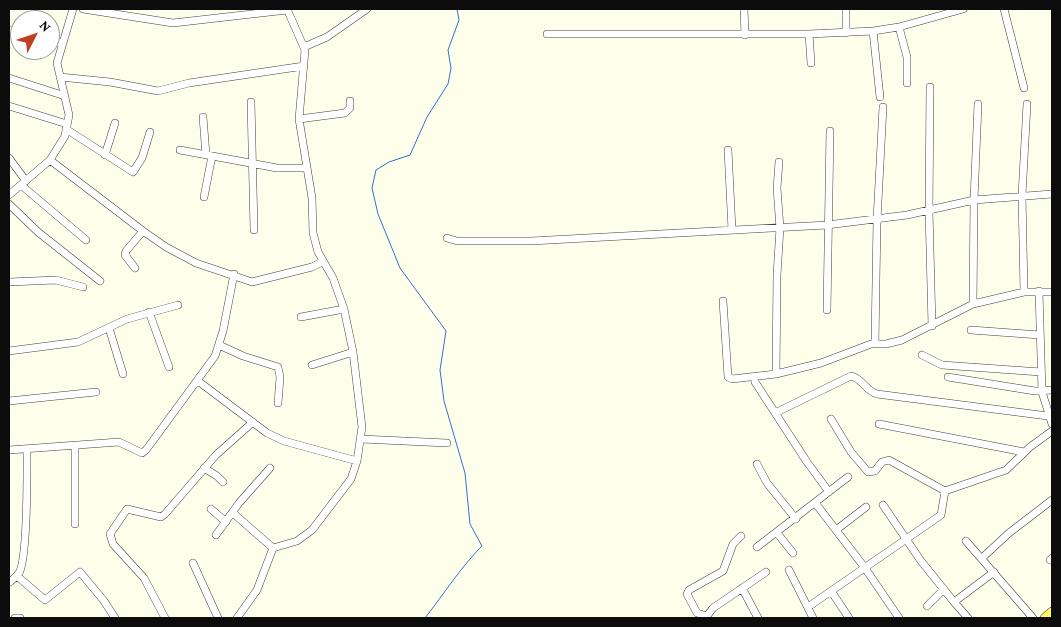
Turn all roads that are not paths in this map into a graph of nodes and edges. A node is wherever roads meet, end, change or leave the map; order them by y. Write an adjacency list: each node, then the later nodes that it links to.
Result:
1 (73, 9): 15 (street)
2 (84, 9): 3 (street)
3 (287, 9): 16 (street)
4 (366, 9): 16 (street)
5 (744, 9): 14 (street)
6 (846, 9): 11 (street)
7 (963, 9): 9 (street)
8 (1004, 9): 23 (street)
9 (899, 27): 10 (street); 21 (street)
10 (873, 32): 11 (street); 25 (street)
11 (846, 33): 13 (street)
12 (547, 34): 14 (street)
13 (809, 34): 14 (street); 17 (street)
14 (745, 35)
15 (62, 44): 19 (street)
16 (304, 47): 18 (street)
17 (811, 64)
18 (304, 66): 19 (street); 33 (street)
19 (60, 77): 24 (street)
20 (9, 78): 24 (street)
21 (907, 83)
22 (930, 87): 54 (street)
23 (1024, 88)
24 (65, 96): 35 (street)
25 (880, 97)
26 (350, 101): 33 (street)
27 (251, 102): 45 (street)
28 (978, 104): 52 (street)
29 (1027, 104): 50 (street)
30 (9, 106): 35 (street)
31 (883, 107): 55 (street)
32 (203, 117): 41 (street)
33 (299, 119): 46 (street)
34 (114, 124): 40 (street)
35 (67, 126): 40 (street); 43 (street)
36 (830, 131): 56 (street)
37 (150, 132): 40 (street)
38 (180, 150): 41 (street)
39 (728, 150): 59 (street)
40 (105, 155)
41 (209, 155): 45 (street); 51 (street)
42 (9, 158): 47 (street)
43 (50, 160): 47 (street); 60 (street)
44 (779, 162): 57 (street)
45 (254, 164): 46 (street); 58 (street)
46 (307, 168): 63 (street)
47 (23, 183): 49 (street); 62 (street)
48 (1052, 194): 50 (street)
49 (9, 195)
50 (1022, 195): 52 (street); 70 (street)
51 (204, 197)
52 (974, 200): 54 (street); 73 (street)
53 (9, 204): 66 (street)
54 (929, 211): 55 (street); 79 (street)
55 (877, 220): 56 (street); 83 (street)
56 (827, 225): 57 (street); 76 (street)
57 (780, 228): 59 (street); 92 (street)
58 (254, 230)
59 (732, 230): 61 (street)
60 (143, 231): 64 (street); 65 (street)
61 (447, 238)
62 (86, 240)
63 (322, 262): 65 (street); 75 (street)
64 (135, 268)
65 (234, 274): 84 (street)
66 (100, 281)
67 (9, 282): 68 (street)
68 (84, 287)
69 (1039, 291): 70 (street); 71 (street); 82 (street)
70 (1024, 292): 73 (street)
71 (1052, 292)
72 (724, 301): 92 (street)
73 (973, 304): 79 (street)
74 (178, 305): 77 (street)
75 (344, 309): 78 (street); 86 (street)
76 (827, 310)
77 (149, 312): 80 (street); 89 (street)
78 (301, 317)
79 (932, 326): 83 (street)
80 (109, 328): 85 (street); 91 (street)
81 (971, 330): 82 (street)
82 (1040, 335): 90 (street)
83 (875, 343): 92 (street)
84 (219, 344): 94 (street); 100 (street)
85 (9, 351)
86 (353, 352): 88 (street); 108 (street)
87 (922, 355): 90 (street)
88 (312, 365)
89 (169, 367)
90 (1040, 372): 98 (street)
91 (123, 374)
92 (776, 374)
93 (948, 377): 98 (street)
94 (198, 381): 104 (street); 110 (street)
95 (756, 382): 101 (street)
96 (1052, 390): 98 (street)
97 (96, 392): 99 (street)
98 (1042, 392): 102 (street)
99 (9, 401)
100 (278, 403)
101 (775, 413): 102 (street); 121 (street)
102 (1048, 416): 106 (street)
103 (831, 419): 120 (street)
104 (253, 422): 114 (street); 116 (street)
105 (879, 424): 113 (street)
106 (1052, 424)
107 (1052, 431): 113 (street)
108 (361, 439): 109 (street); 114 (street)
109 (447, 443)
110 (75, 446): 111 (street); 130 (street)
111 (27, 449): 112 (street); 146 (street)
112 (9, 450)
113 (1024, 452): 120 (street)
114 (357, 460): 137 (street)
115 (757, 464): 128 (street)
116 (204, 468): 119 (street); 158 (street)
117 (270, 468): 127 (street)
118 (848, 477): 121 (street)
119 (223, 482)
120 (946, 491): 135 (street)
121 (829, 492): 123 (street)
122 (1052, 500): 140 (street)
123 (816, 504): 128 (street); 131 (street)
124 (883, 505): 135 (street)
125 (866, 507): 131 (street)
126 (211, 509): 129 (street)
127 (233, 512): 129 (street); 137 (street)
128 (796, 518): 132 (street)
129 (226, 522): 133 (street)
130 (75, 524)
131 (836, 530): 142 (street)
132 (778, 533): 138 (street); 139 (street)
133 (216, 535)
134 (741, 536): 154 (street)
135 (908, 540): 142 (street); 149 (street)
136 (966, 541): 140 (street)
137 (273, 548): 160 (street)
138 (757, 548)
139 (793, 553)
140 (982, 558): 145 (street)
141 (193, 563): 159 (street)
142 (865, 568): 150 (street); 164 (street)
143 (789, 570): 152 (street)
144 (766, 572): 148 (street)
145 (994, 572): 151 (street); 166 (street)
146 (17, 576): 147 (street); 157 (street)
147 (10, 582)
148 (742, 588): 154 (street); 161 (street)
149 (944, 589): 151 (street); 153 (street)
150 (830, 592): 152 (street); 163 (street)
151 (954, 602): 165 (street)
152 (808, 606): 162 (street)
153 (927, 606)
154 (708, 617)
155 (15, 618): 156 (street)
156 (20, 618)
157 (115, 618)
158 (165, 618)
159 (218, 618)
160 (236, 618)
161 (758, 618)
162 (813, 618)
163 (849, 618)
164 (899, 618)
165 (968, 618)
166 (1032, 618)

